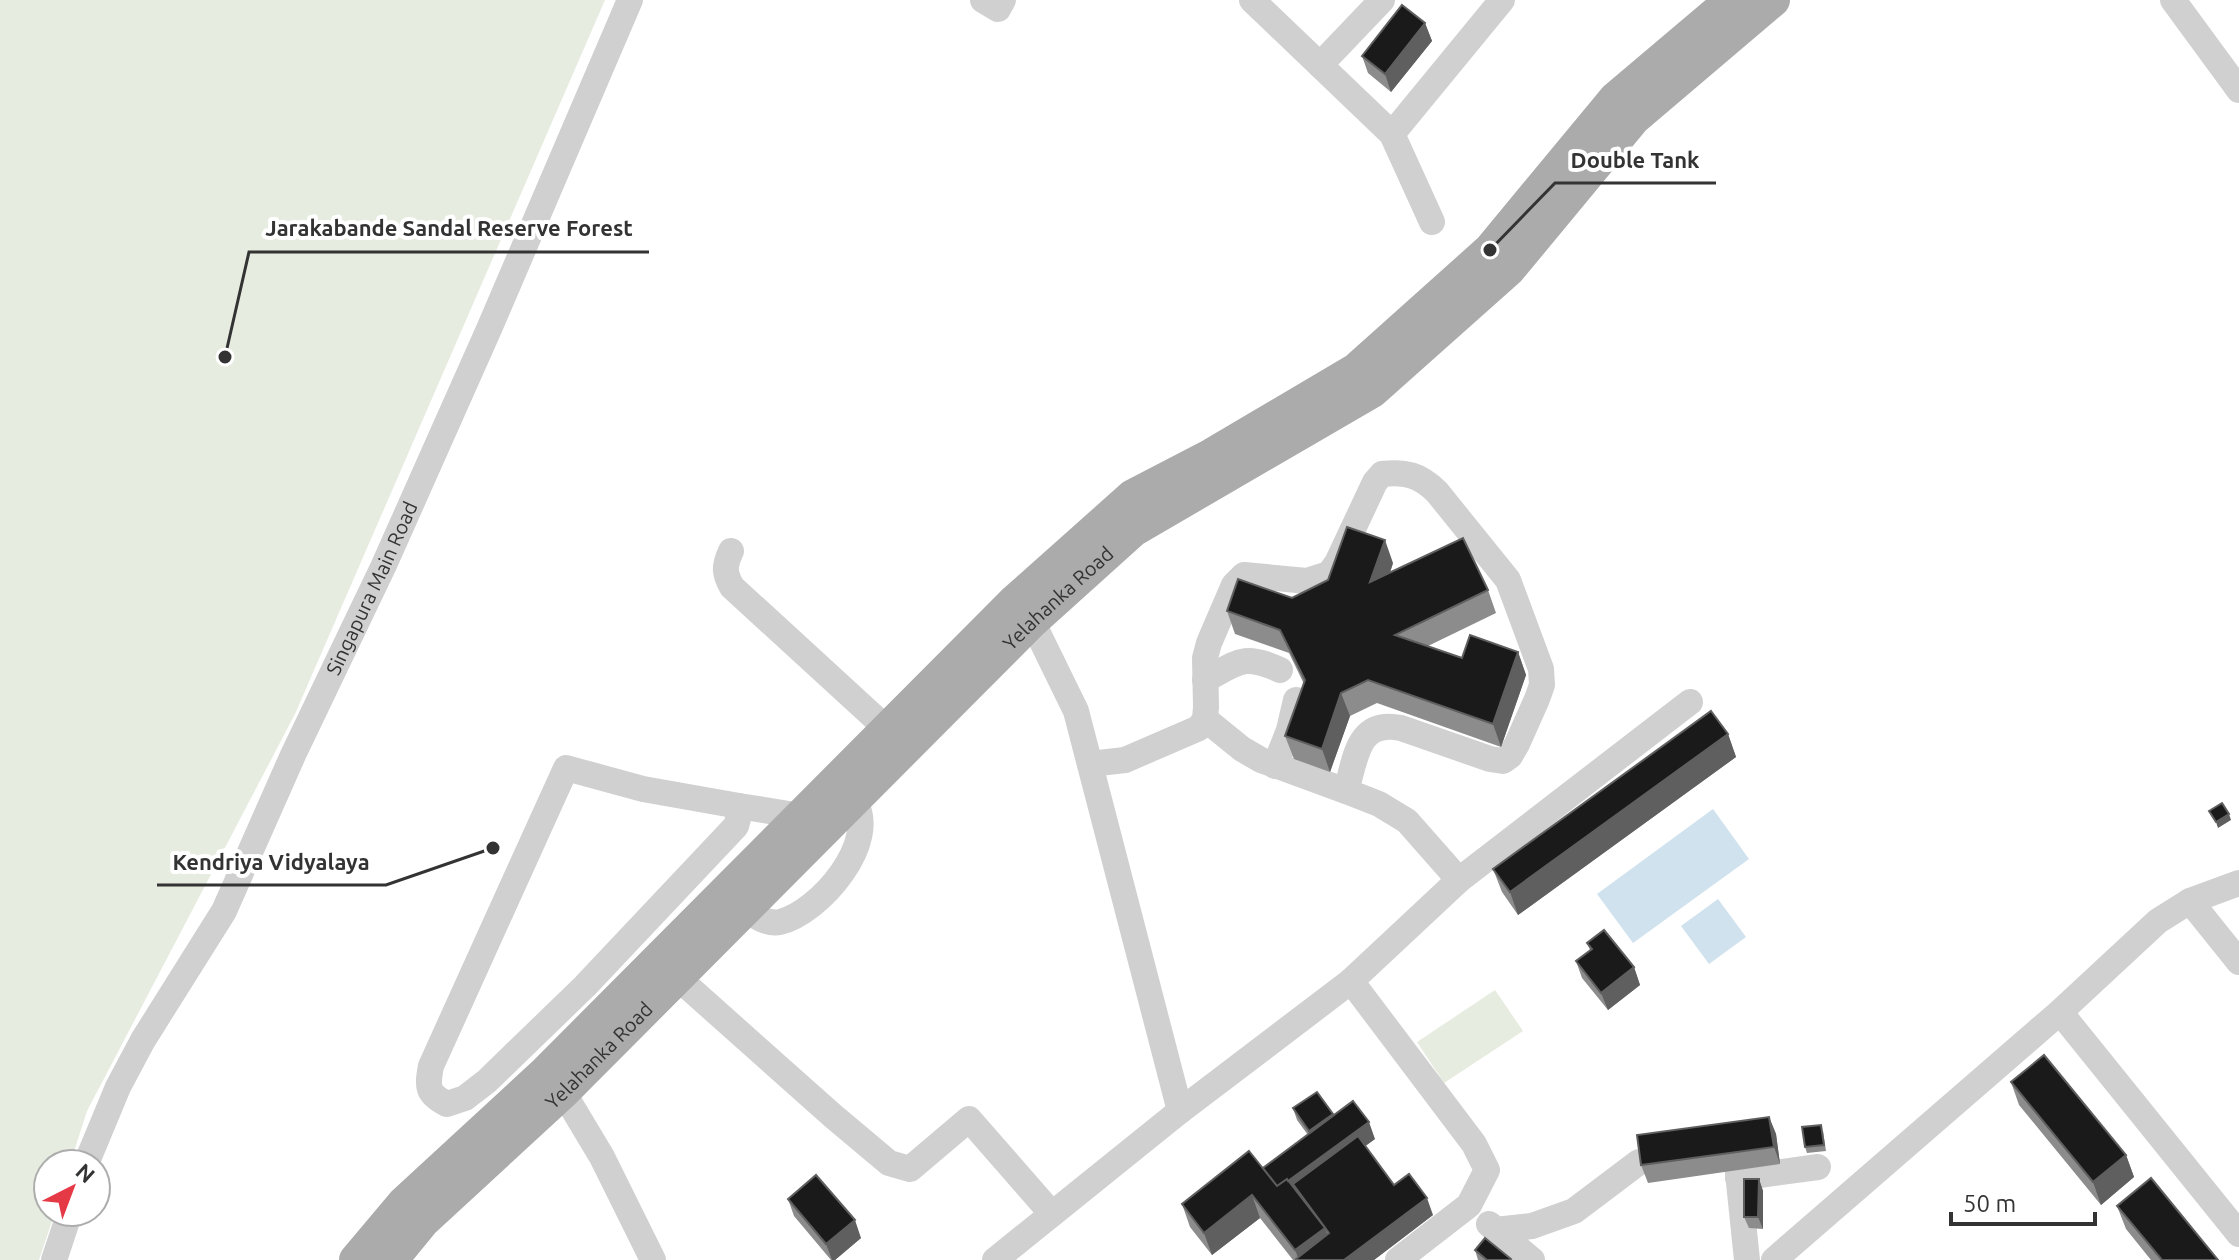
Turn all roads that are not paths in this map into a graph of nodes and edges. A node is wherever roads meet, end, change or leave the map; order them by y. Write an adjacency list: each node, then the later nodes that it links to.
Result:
1 (630, 0): 36 (street, Singapura Main Road)
2 (983, 0): 3 (street)
3 (1003, 0)
4 (1252, 0): 10 (street)
5 (1382, 0): 10 (street)
6 (1502, 0): 12 (street)
7 (1732, 0): 15 (main road, Yelahanka Road)
8 (1773, 0): 15 (main road, Yelahanka Road)
9 (2173, 0): 11 (street)
10 (1320, 65): 12 (street)
11 (2239, 90)
12 (1392, 134): 13 (street)
13 (1432, 222)
14 (731, 551): 21 (street)
15 (1023, 612): 21 (main road, Yelahanka Road); 22 (street); 31 (main road, Yelahanka Road)
16 (1280, 670): 17 (street)
17 (1205, 680): 20 (street); 24 (street)
18 (1296, 700): 23 (street)
19 (1690, 702): 27 (street)
20 (1205, 719): 22 (street); 23 (street)
21 (887, 729): 26 (main road, Yelahanka Road)
22 (1090, 764): 35 (street)
23 (1275, 766): 24 (street)
24 (1346, 791): 27 (street)
25 (739, 806): 25 (street); 26 (street)
26 (801, 816): 34 (main road, Yelahanka Road)
27 (1459, 880): 32 (street)
28 (2239, 883): 29 (street)
29 (2190, 901): 30 (street); 33 (street)
30 (2239, 962)
31 (678, 978): 34 (main road, Yelahanka Road); 40 (street)
32 (1351, 981): 35 (street); 39 (street)
33 (2060, 1012): 43 (street); 52 (street)
34 (554, 1083): 45 (main road, Yelahanka Road); 46 (main road, Yelahanka Road); 47 (street)
35 (1180, 1111): 40 (street)
36 (93, 1148)
37 (1818, 1167): 51 (street)
38 (1641, 1173): 42 (street)
39 (1469, 1205): 42 (street); 49 (street)
40 (1052, 1214): 48 (street)
41 (65, 1228): 44 (street)
42 (1495, 1230): 50 (street)
43 (2239, 1234)
44 (54, 1260)
45 (356, 1260)
46 (391, 1260)
47 (653, 1260)
48 (995, 1260)
49 (1398, 1260)
50 (1532, 1260)
51 (1747, 1260)
52 (1774, 1260)

